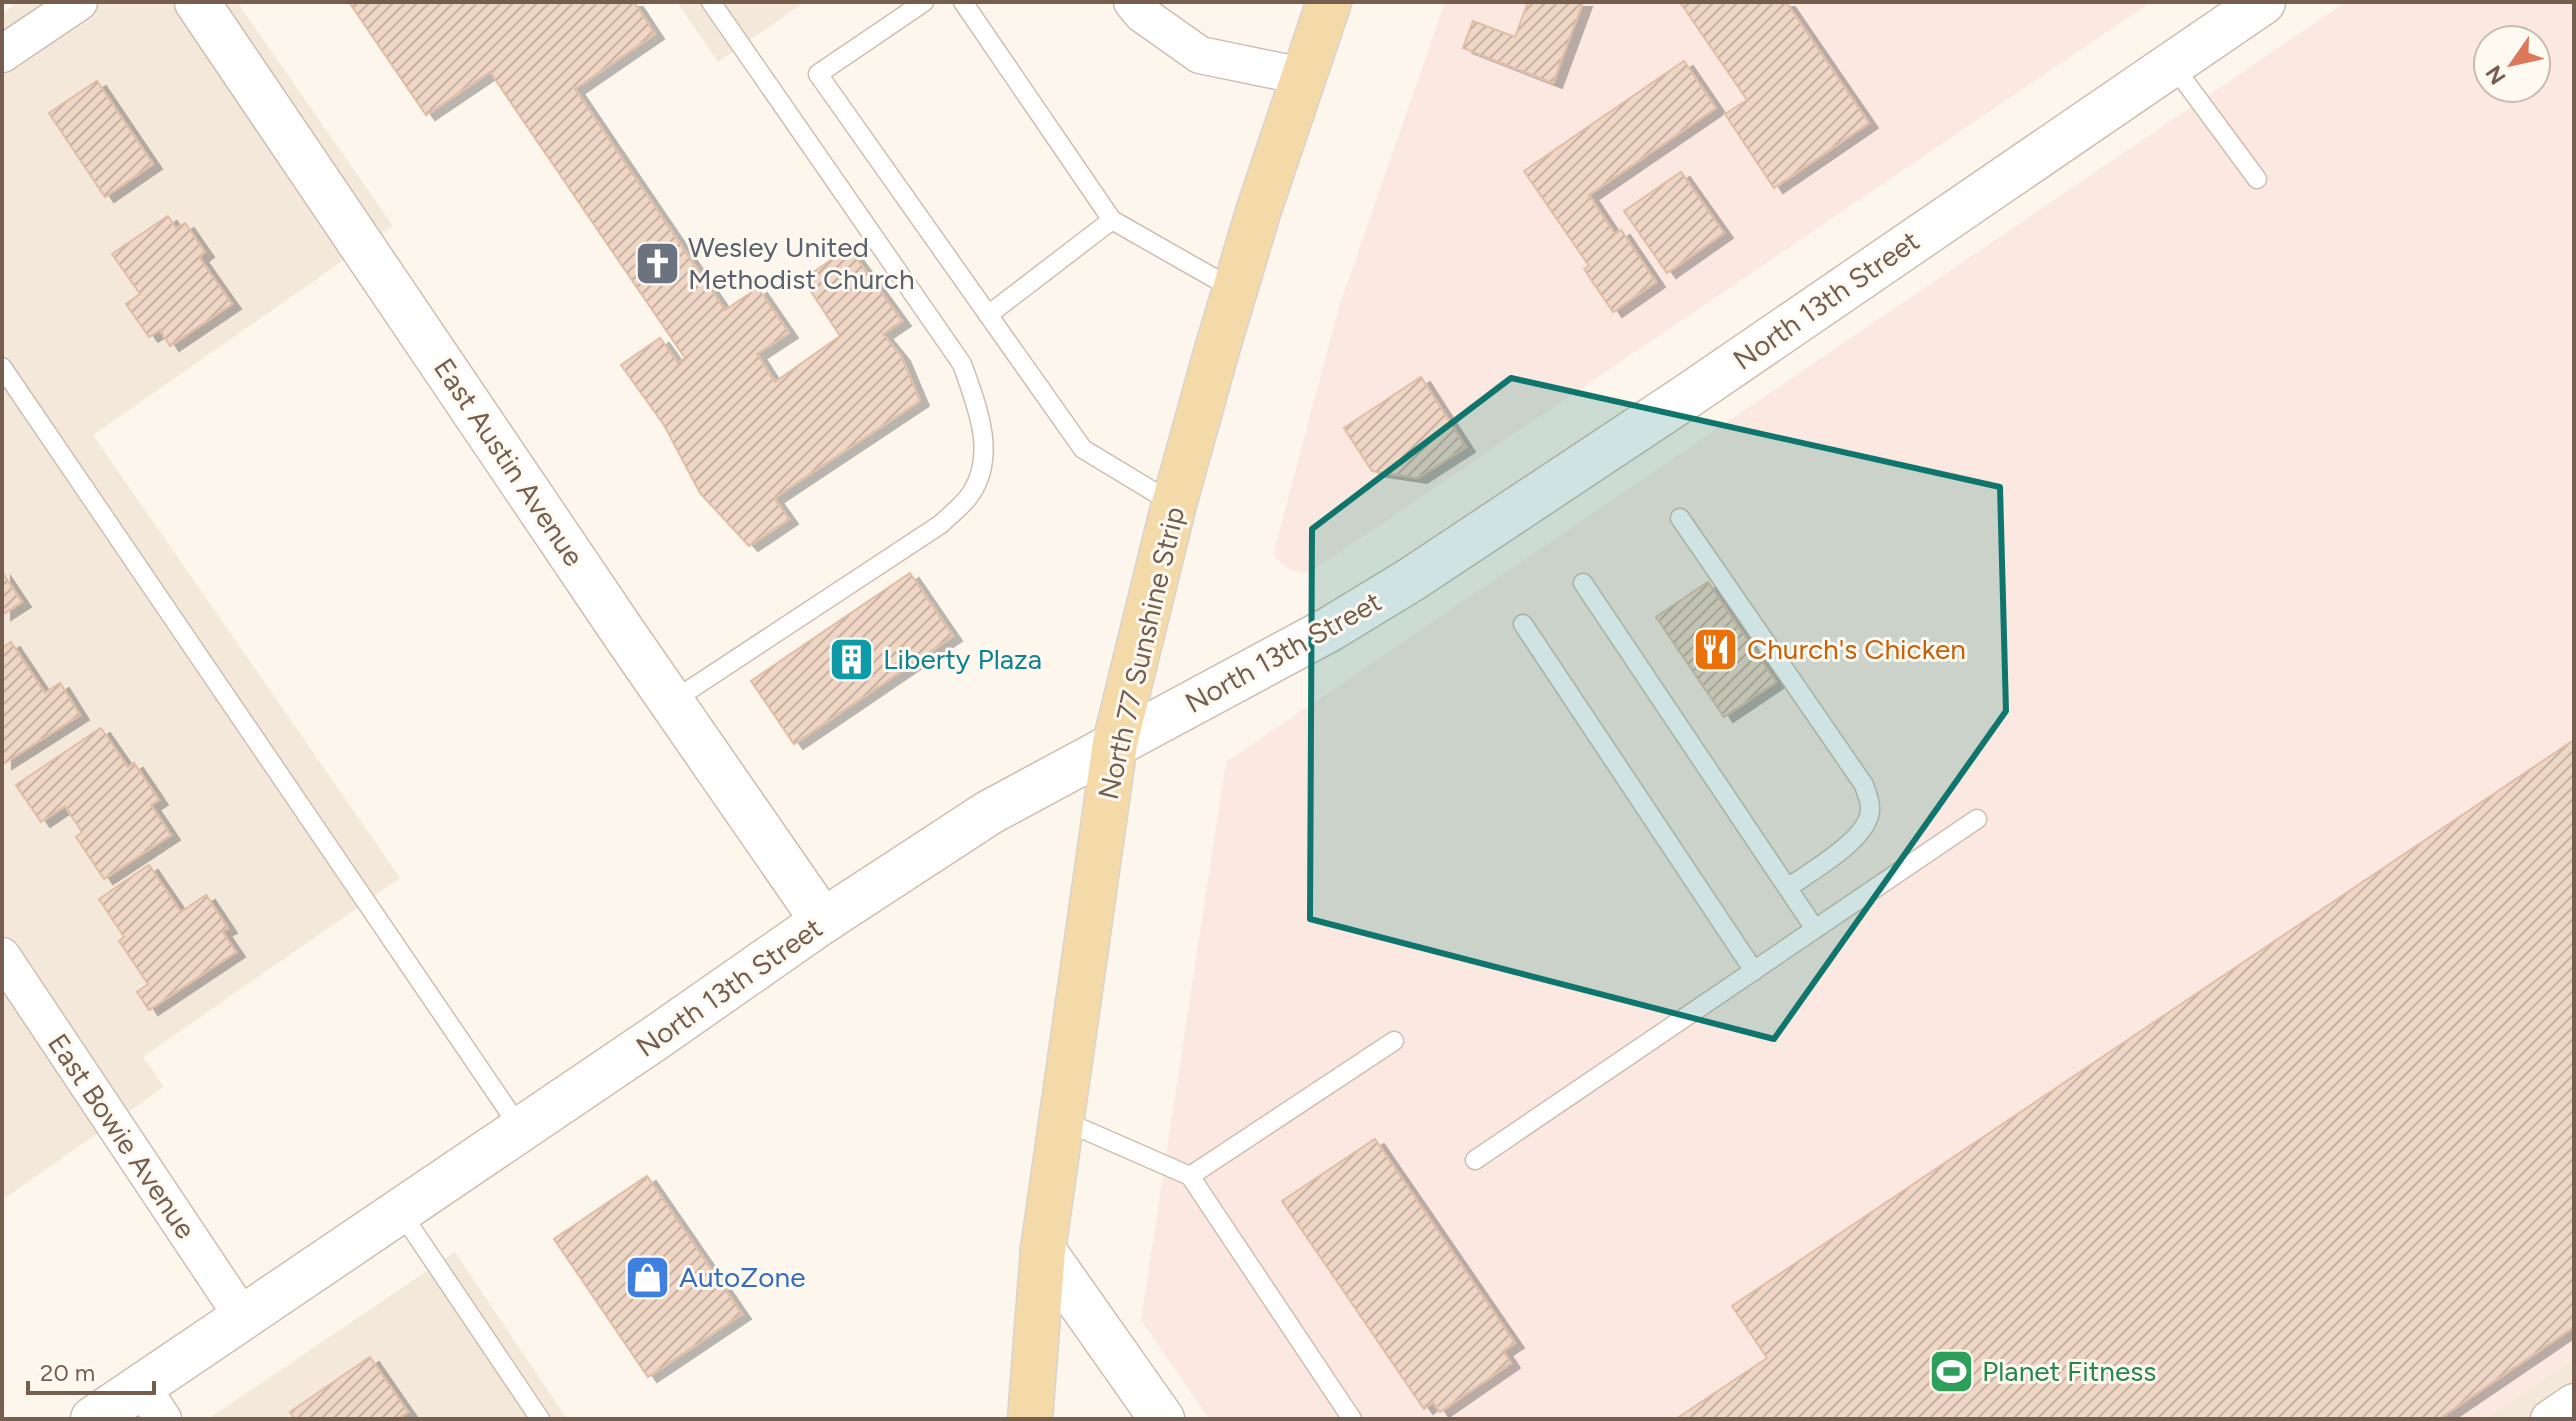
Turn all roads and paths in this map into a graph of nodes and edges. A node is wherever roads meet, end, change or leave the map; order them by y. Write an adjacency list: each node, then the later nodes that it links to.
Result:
1 (79, 2): 9 (street)
2 (197, 2): 21 (street, East Austin Avenue)
3 (711, 2): 21 (lane)
4 (924, 2): 15 (lane)
5 (963, 2): 13 (lane)
6 (1132, 2): 11 (street)
7 (1329, 2): 11 (main road, North 77 Sunshine Strip)
8 (2263, 2): 10 (street, North 13th Street)
9 (2, 54)
10 (2172, 64): 12 (lane); 22 (street, North 13th Street)
11 (1302, 76): 14 (main road, North 77 Sunshine Strip)
12 (2257, 179)
13 (1112, 220): 14 (lane); 15 (lane)
14 (1235, 290): 17 (main road, North 77 Sunshine Strip)
15 (988, 315): 17 (lane)
16 (2, 367): 31 (lane)
17 (1174, 504): 22 (main road, North 77 Sunshine Strip)
18 (1680, 518): 24 (lane)
19 (1583, 583): 24 (lane)
20 (1523, 624): 28 (lane)
21 (671, 702): 25 (street, East Austin Avenue)
22 (1115, 743): 25 (street, North 13th Street); 30 (main road, North 77 Sunshine Strip)
23 (1977, 819): 26 (lane)
24 (1789, 887): 26 (lane)
25 (823, 921): 31 (street, North 13th Street)
26 (1815, 929): 28 (lane)
27 (2, 956): 36 (street, East Bowie Avenue)
28 (1754, 971): 32 (lane)
29 (1394, 1041): 33 (lane)
30 (1062, 1120): 33 (lane); 35 (main road, North 77 Sunshine Strip)
31 (520, 1128): 34 (street, North 13th Street)
32 (1475, 1160)
33 (1190, 1176): 43 (lane)
34 (400, 1211): 36 (street, North 13th Street); 40 (lane)
35 (1043, 1250): 41 (main road, North 77 Sunshine Strip); 42 (street)
36 (242, 1316): 38 (street, North 13th Street)
37 (2574, 1402): 44 (street)
38 (152, 1403): 39 (street, North 13th Street)
39 (93, 1419)
40 (540, 1419)
41 (1030, 1419)
42 (1162, 1419)
43 (1352, 1419)
44 (2549, 1419)

